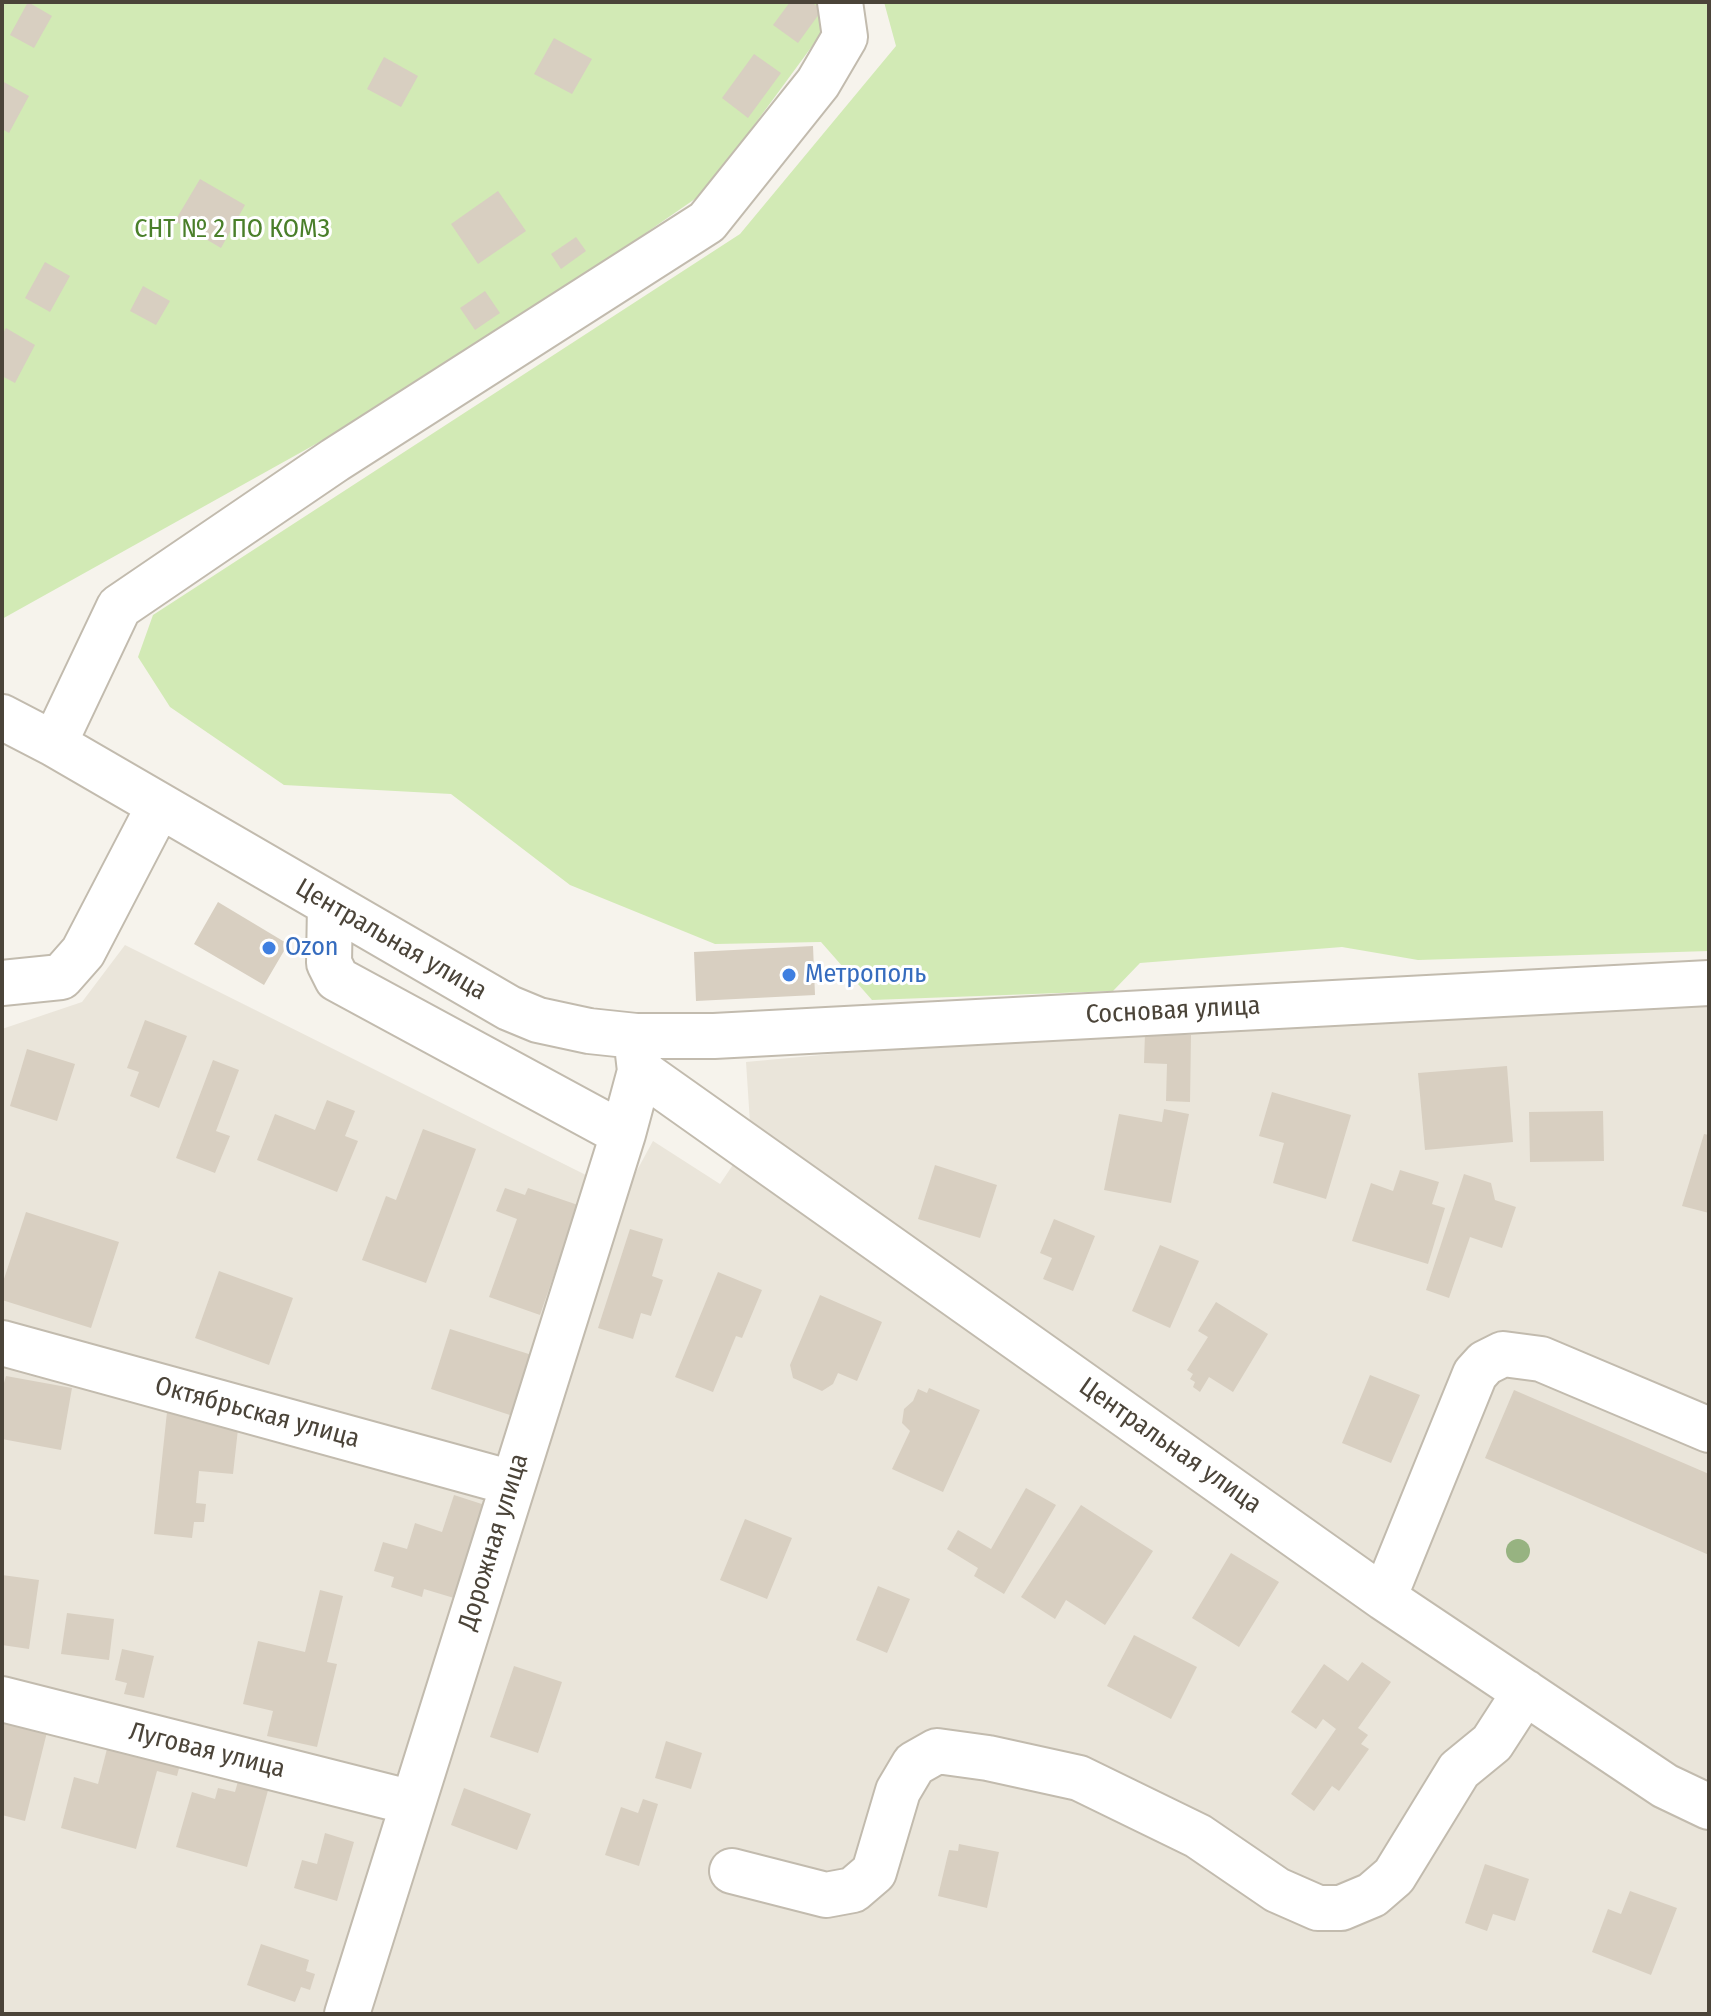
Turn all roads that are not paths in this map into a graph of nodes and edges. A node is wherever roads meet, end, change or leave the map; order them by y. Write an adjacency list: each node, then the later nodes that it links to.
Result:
1 (840, 2): 3 (street)
2 (2, 717): 3 (street, Центральная улица)
3 (54, 744): 4 (street, Центральная улица)
4 (159, 806): 5 (street, Центральная улица); 6 (street)
5 (330, 905): 8 (street, Центральная улица); 9 (street)
6 (2, 983)
7 (1709, 983): 8 (street, Сосновая улица)
8 (638, 1054): 9 (street, Дорожная улица); 15 (street, Центральная улица)
9 (623, 1134): 14 (street, Дорожная улица)
10 (2, 1343): 14 (street, Октябрьская улица)
11 (1623, 1392): 12 (street); 13 (street); 15 (street)
12 (1709, 1399)
13 (1709, 1430)
14 (512, 1483): 18 (street, Дорожная улица)
15 (1384, 1598): 16 (street, Центральная улица)
16 (1525, 1692): 19 (street, Центральная улица); 20 (street)
17 (2, 1699): 18 (street, Луговая улица)
18 (413, 1803): 21 (street, Дорожная улица)
19 (1709, 1807)
20 (732, 1871)
21 (347, 2014)

